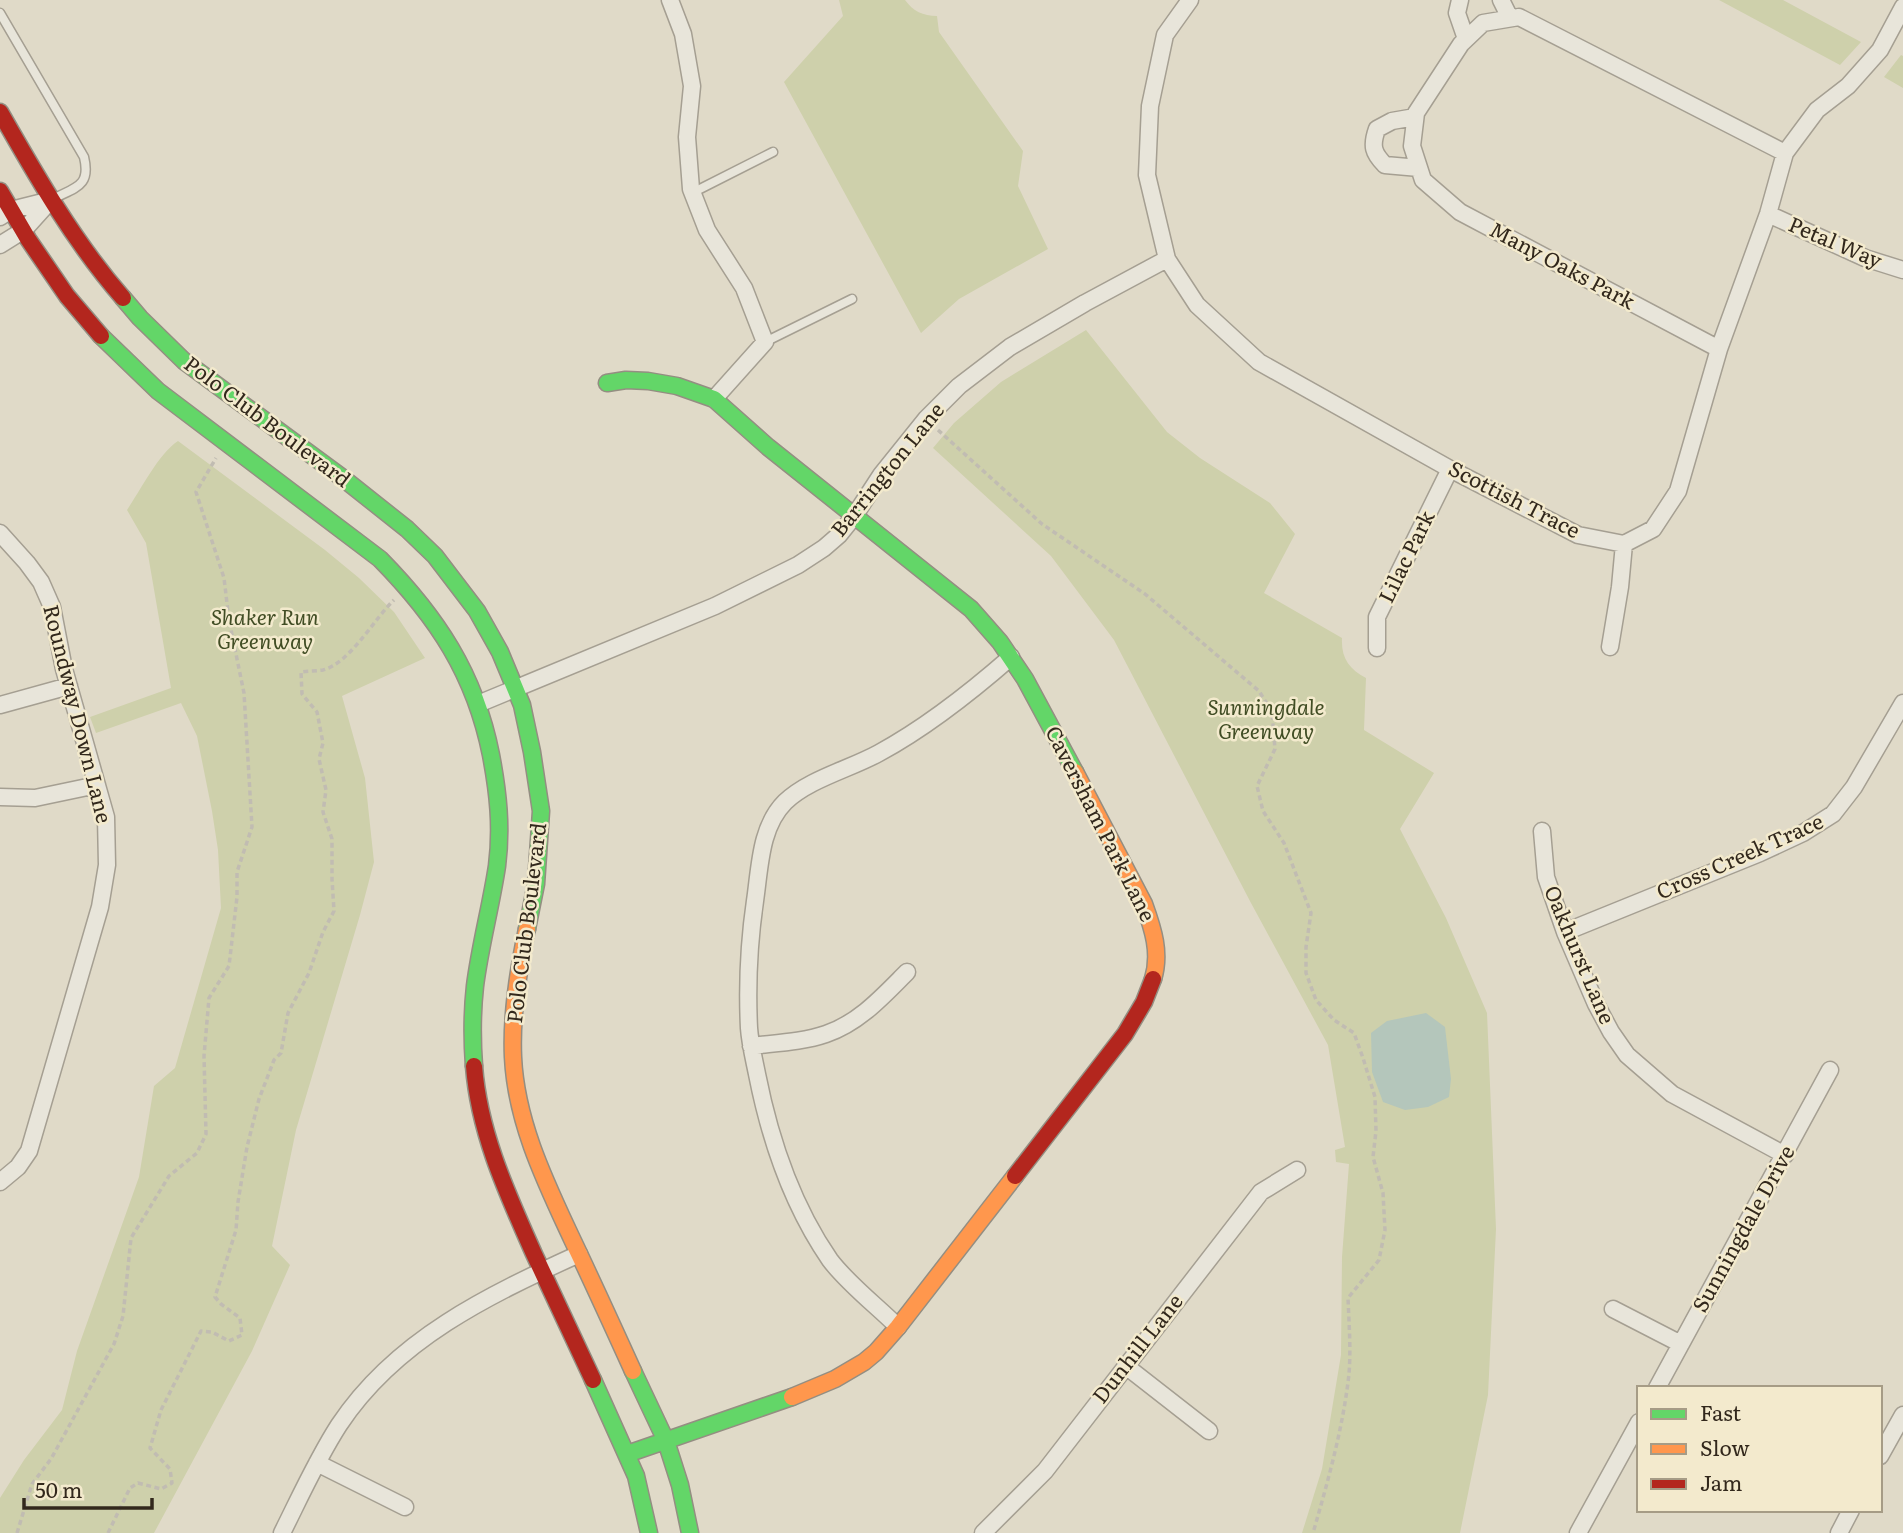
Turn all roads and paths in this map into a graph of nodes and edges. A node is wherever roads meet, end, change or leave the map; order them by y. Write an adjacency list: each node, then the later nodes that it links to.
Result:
1 (670, 0): 15 (street)
2 (1190, 0): 21 (street, Scottish Trace)
3 (1460, 0): 8 (street)
4 (1501, 0): 7 (street)
5 (1903, 7): 12 (street)
6 (0, 13): 16 (lane)
7 (1510, 18): 8 (street, Many Oaks Park); 12 (street)
8 (1466, 39): 10 (street, Many Oaks Park)
9 (0, 112): 16 (street, Polo Club Boulevard)
10 (1415, 117): 13 (street, Many Oaks Park); 13 (street)
11 (773, 152): 15 (lane)
12 (1785, 153): 18 (street)
13 (1419, 167): 25 (street, Many Oaks Park)
14 (0, 191): 17 (street, Polo Club Boulevard)
15 (692, 193): 24 (street)
16 (51, 200): 17 (street); 19 (street); 39 (street, Polo Club Boulevard)
17 (6, 214): 19 (street, Polo Club Boulevard)
18 (1768, 214): 22 (street, Petal Way); 25 (street)
19 (23, 230): 20 (street); 34 (street, Polo Club Boulevard)
20 (0, 245)
21 (1167, 259): 28 (street, Barrington Lane); 30 (street, Scottish Trace)
22 (1903, 270)
23 (852, 299): 24 (lane)
24 (765, 342): 27 (street)
25 (1719, 349): 33 (street)
26 (607, 383): 27 (street, Caversham Park Lane)
27 (714, 399): 31 (street, Caversham Park Lane)
28 (926, 419): 31 (street, Barrington Lane); 75 (path)
29 (214, 462): 70 (path)
30 (1450, 469): 33 (street, Scottish Trace); 36 (street, Lilac Park)
31 (855, 515): 37 (street, Caversham Park Lane); 39 (street, Barrington Lane)
32 (0, 533): 38 (street, Roundway Down Lane)
33 (1624, 544): 35 (street)
34 (408, 588): 40 (street, Polo Club Boulevard); 71 (path)
35 (1610, 647)
36 (1377, 648)
37 (1011, 657): 48 (street); 56 (street, Caversham Park Lane)
38 (69, 686): 42 (street); 43 (street, Roundway Down Lane)
39 (515, 689): 40 (street, Barrington Lane); 53 (street, Polo Club Boulevard)
40 (478, 704): 54 (street, Polo Club Boulevard)
41 (1903, 704): 46 (street, Cross Creek Trace)
42 (0, 705)
43 (97, 785): 44 (street); 52 (street, Roundway Down Lane)
44 (0, 797)
45 (1542, 831): 46 (street, Oakhurst Lane)
46 (1565, 932): 50 (street, Oakhurst Lane)
47 (907, 972): 48 (street)
48 (751, 1046): 56 (street)
49 (1830, 1070): 50 (street, Sunningdale Drive)
50 (1785, 1155): 57 (street, Sunningdale Drive)
51 (1297, 1170): 58 (street, Dunhill Lane)
52 (0, 1182)
53 (579, 1254): 54 (street); 63 (street, Polo Club Boulevard)
54 (542, 1271): 65 (street, Polo Club Boulevard); 66 (street)
55 (1613, 1308): 57 (street)
56 (898, 1327): 63 (street, Caversham Park Lane)
57 (1681, 1345): 59 (street, Sunningdale Drive)
58 (1127, 1367): 62 (street); 69 (street, Dunhill Lane)
59 (1658, 1386)
60 (1903, 1415): 64 (street)
61 (1637, 1426): 76 (street)
62 (1209, 1431)
63 (666, 1441): 65 (street, Caversham Park Lane); 74 (street, Polo Club Boulevard)
64 (1882, 1452)
65 (627, 1454): 73 (street, Polo Club Boulevard)
66 (317, 1463): 67 (street); 72 (street)
67 (405, 1507)
68 (1850, 1512): 77 (street)
69 (990, 1531)
70 (17, 1533)
71 (108, 1533)
72 (282, 1533)
73 (649, 1533)
74 (690, 1533)
75 (1313, 1533)
76 (1578, 1533)
77 (1839, 1533)

